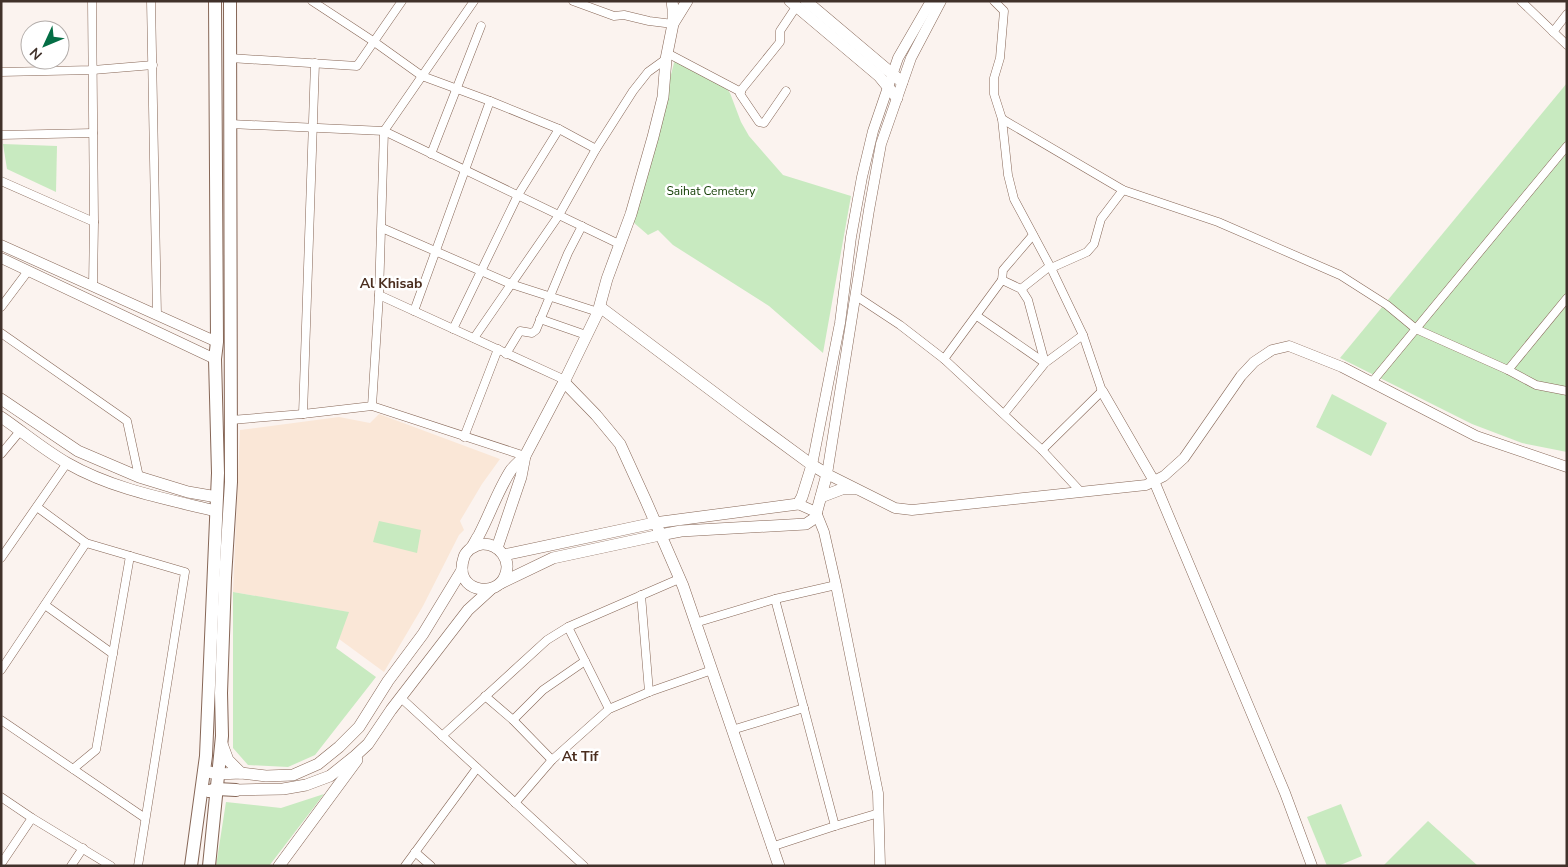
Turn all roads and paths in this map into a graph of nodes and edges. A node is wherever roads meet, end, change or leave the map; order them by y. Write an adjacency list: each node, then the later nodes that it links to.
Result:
1 (92, 1): 28 (street)
2 (151, 1): 27 (street)
3 (215, 1): 84 (main road)
4 (230, 1): 25 (main road)
5 (312, 1): 17 (street)
6 (332, 1): 17 (street)
7 (402, 1): 22 (street)
8 (474, 1): 30 (street)
9 (573, 1): 19 (street)
10 (687, 1): 19 (main road)
11 (931, 1): 31 (street)
12 (941, 1): 31 (street)
13 (994, 1): 38 (street)
14 (1521, 1): 21 (street)
15 (797, 3): 31 (main road); 32 (main road); 35 (street)
16 (674, 4): 19 (main road)
17 (326, 9): 22 (street)
18 (1567, 14): 21 (street)
19 (673, 24): 24 (main road)
20 (481, 26): 33 (street)
21 (1553, 32): 23 (street)
22 (373, 41): 26 (street); 30 (street)
23 (1567, 45)
24 (667, 56): 35 (street); 46 (street); 57 (main road)
25 (230, 58): 26 (street); 39 (main road)
26 (315, 63): 40 (street)
27 (153, 65): 28 (street); 75 (street)
28 (93, 70): 29 (street); 43 (street)
29 (1, 72)
30 (422, 76): 33 (street); 42 (street)
31 (898, 78): 32 (street); 36 (street)
32 (888, 88): 36 (main road); 107 (street)
33 (456, 89): 37 (street); 47 (street)
34 (786, 91): 35 (street)
35 (741, 92)
36 (897, 98): 69 (street)
37 (490, 101): 41 (street); 48 (street)
38 (1002, 119): 50 (street); 56 (street)
39 (230, 124): 40 (street); 100 (main road)
40 (313, 127): 42 (street); 97 (street)
41 (559, 129): 46 (street); 51 (street)
42 (384, 131): 47 (street); 55 (street)
43 (93, 133): 44 (street); 53 (street)
44 (1, 135)
45 (1567, 146): 79 (street)
46 (596, 149): 52 (street)
47 (431, 154): 48 (street)
48 (466, 169): 51 (street); 59 (street)
49 (1, 181): 53 (street)
50 (1123, 190): 61 (street); 79 (street)
51 (518, 195): 52 (street); 63 (street)
52 (559, 215): 54 (street); 65 (street)
53 (94, 222): 66 (street)
54 (582, 226): 57 (street); 70 (street)
55 (382, 228): 59 (street); 68 (street)
56 (1033, 235): 61 (street); 64 (street)
57 (619, 244): 73 (main road)
58 (1, 245): 66 (street)
59 (436, 253): 63 (street); 74 (street)
60 (1, 258): 62 (street)
61 (1050, 267): 67 (street); 82 (street)
62 (28, 271): 72 (street); 87 (street)
63 (481, 271): 65 (street); 78 (street)
64 (1002, 280): 67 (street); 76 (street)
65 (511, 284): 70 (street); 83 (street)
66 (94, 286): 75 (street)
67 (1021, 289): 89 (street)
68 (379, 294): 74 (street); 96 (street)
69 (856, 296): 88 (street); 109 (street)
70 (549, 297): 73 (street); 77 (street)
71 (1567, 298): 90 (street)
72 (1, 308)
73 (599, 309): 81 (main road); 107 (main road)
74 (414, 311): 78 (street)
75 (156, 315): 84 (street)
76 (977, 316): 88 (street); 89 (street)
77 (540, 319): 81 (street); 86 (street)
78 (452, 328): 83 (street)
79 (1416, 329): 90 (street); 92 (street)
80 (1, 333): 110 (street)
81 (586, 335): 91 (main road)
82 (1083, 335): 89 (street); 93 (street)
83 (474, 338): 85 (street)
84 (217, 342): 87 (main road)
85 (498, 349): 86 (street); 102 (street)
86 (506, 354): 91 (street)
87 (215, 359): 115 (main road)
88 (944, 359): 98 (street)
89 (1045, 363): 98 (street)
90 (1508, 370): 94 (street)
91 (564, 381): 105 (main road); 120 (main road)
92 (1372, 382): 108 (street); 111 (street)
93 (1102, 391): 103 (street); 111 (street)
94 (1567, 391)
95 (1, 399): 110 (main road)
96 (372, 406): 97 (street); 102 (street)
97 (303, 414): 100 (street)
98 (1004, 414): 103 (street)
99 (1, 417): 101 (main road)
100 (231, 420): 148 (main road)
101 (21, 430): 104 (street); 106 (main road)
102 (464, 437): 105 (street)
103 (1042, 450): 113 (street)
104 (1, 454)
105 (525, 456): 123 (main road); 124 (main road)
106 (67, 463): 117 (street); 118 (main road)
107 (812, 465): 109 (main road); 116 (main road)
108 (1567, 466)
109 (827, 474): 112 (street); 114 (main road)
110 (139, 477): 115 (main road)
111 (1154, 481): 113 (street); 181 (street)
112 (855, 489): 113 (street); 114 (main road)
113 (1080, 491)
114 (820, 497): 119 (main road)
115 (217, 498): 118 (main road)
116 (798, 504): 119 (street); 120 (main road)
117 (37, 507): 122 (street); 126 (street)
118 (216, 512): 154 (main road)
119 (816, 512): 121 (main road); 129 (street)
120 (654, 523): 121 (main road); 124 (main road)
121 (660, 534): 128 (main road); 130 (main road)
122 (86, 543): 125 (street); 133 (street)
123 (472, 548): 124 (main road); 127 (main road)
124 (500, 551): 130 (main road)
125 (130, 556): 136 (street); 164 (street)
126 (1, 558)
127 (462, 570): 130 (main road); 155 (main road)
128 (679, 579): 131 (street); 134 (main road)
129 (836, 585): 132 (street); 162 (street)
130 (496, 586): 142 (main road)
131 (642, 595): 135 (street); 140 (street)
132 (775, 599): 134 (street); 143 (street)
133 (45, 605): 136 (street); 138 (street)
134 (695, 623): 139 (main road)
135 (568, 627): 137 (street); 141 (street)
136 (113, 654): 153 (street)
137 (585, 661): 144 (street); 146 (street)
138 (1, 670)
139 (712, 670): 140 (street); 147 (main road)
140 (649, 692): 144 (street)
141 (485, 696): 146 (street); 149 (street)
142 (400, 698): 149 (street); 150 (main road)
143 (804, 708): 147 (street); 165 (street)
144 (609, 709): 151 (street)
145 (1, 720): 153 (street)
146 (513, 720): 151 (street)
147 (732, 730): 167 (main road)
148 (222, 736): 155 (main road); 156 (main road)
149 (442, 736): 152 (street)
150 (368, 744): 158 (main road); 175 (main road)
151 (552, 760): 161 (street)
152 (477, 768): 161 (street); 168 (street)
153 (73, 769): 164 (street)
154 (204, 771): 156 (main road); 159 (main road)
155 (240, 773): 156 (main road)
156 (218, 774): 157 (main road)
157 (216, 789): 158 (main road); 159 (main road); 174 (main road)
158 (236, 790)
159 (202, 792): 173 (main road)
160 (1, 797): 163 (street)
161 (515, 803): 178 (street)
162 (879, 813): 165 (street); 180 (street)
163 (32, 818): 166 (street); 169 (street)
164 (145, 818): 172 (street)
165 (835, 826): 167 (street)
166 (83, 848): 170 (street); 171 (street)
167 (771, 848): 179 (main road)
168 (415, 852): 176 (street); 177 (street)
169 (1, 864)
170 (71, 866)
171 (111, 866)
172 (138, 866)
173 (191, 866)
174 (209, 866)
175 (279, 866)
176 (405, 866)
177 (430, 866)
178 (584, 866)
179 (778, 866)
180 (880, 866)
181 (1312, 866)

